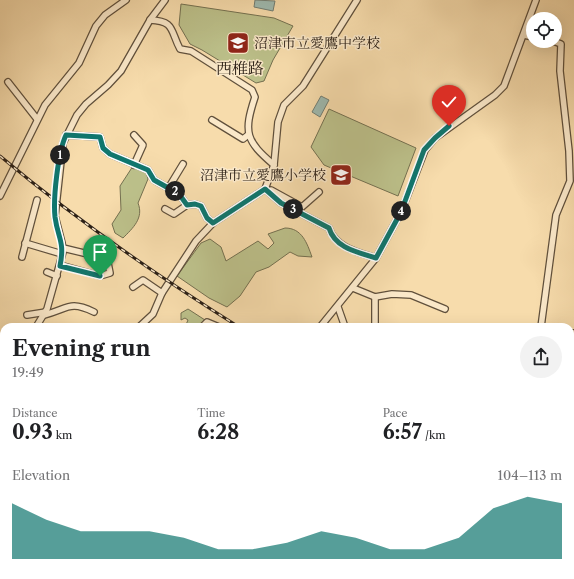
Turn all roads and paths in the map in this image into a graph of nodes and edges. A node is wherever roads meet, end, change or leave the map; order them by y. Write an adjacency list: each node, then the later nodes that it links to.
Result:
1 (126, 0): 9 (street)
2 (165, 0): 5 (street)
3 (357, 0): 16 (street)
4 (536, 0): 6 (street)
5 (150, 20): 11 (street); 13 (street)
6 (524, 35): 29 (street)
7 (561, 48): 47 (street)
8 (8, 82): 9 (street)
9 (37, 119): 20 (street)
10 (212, 120): 13 (street)
11 (66, 135): 15 (street); 26 (street)
12 (134, 135): 15 (street)
13 (248, 135): 16 (street)
14 (183, 164): 17 (street)
15 (134, 165): 17 (street)
16 (274, 165): 18 (street)
17 (169, 187): 22 (street)
18 (267, 190): 19 (street); 24 (street); 29 (street)
19 (319, 192)
20 (0, 196)
21 (37, 200): 25 (street)
22 (187, 205): 23 (street); 24 (street)
23 (165, 209)
24 (213, 223): 35 (street)
25 (25, 243): 27 (street); 28 (street)
26 (63, 248): 27 (street); 30 (street)
27 (62, 254): 30 (street)
28 (22, 257)
29 (376, 258): 34 (street)
30 (60, 266): 32 (street)
31 (47, 272): 32 (street)
32 (57, 276): 40 (street)
33 (134, 287): 35 (street)
34 (352, 288): 36 (street); 37 (street)
35 (162, 293): 43 (street)
36 (375, 297): 38 (street); 46 (street)
37 (338, 307): 44 (street); 45 (street)
38 (445, 309)
39 (94, 312): 40 (street)
40 (45, 313): 41 (street); 42 (street)
41 (27, 315)
42 (39, 323)
43 (143, 323)
44 (324, 323)
45 (344, 323)
46 (375, 323)
47 (542, 323)

